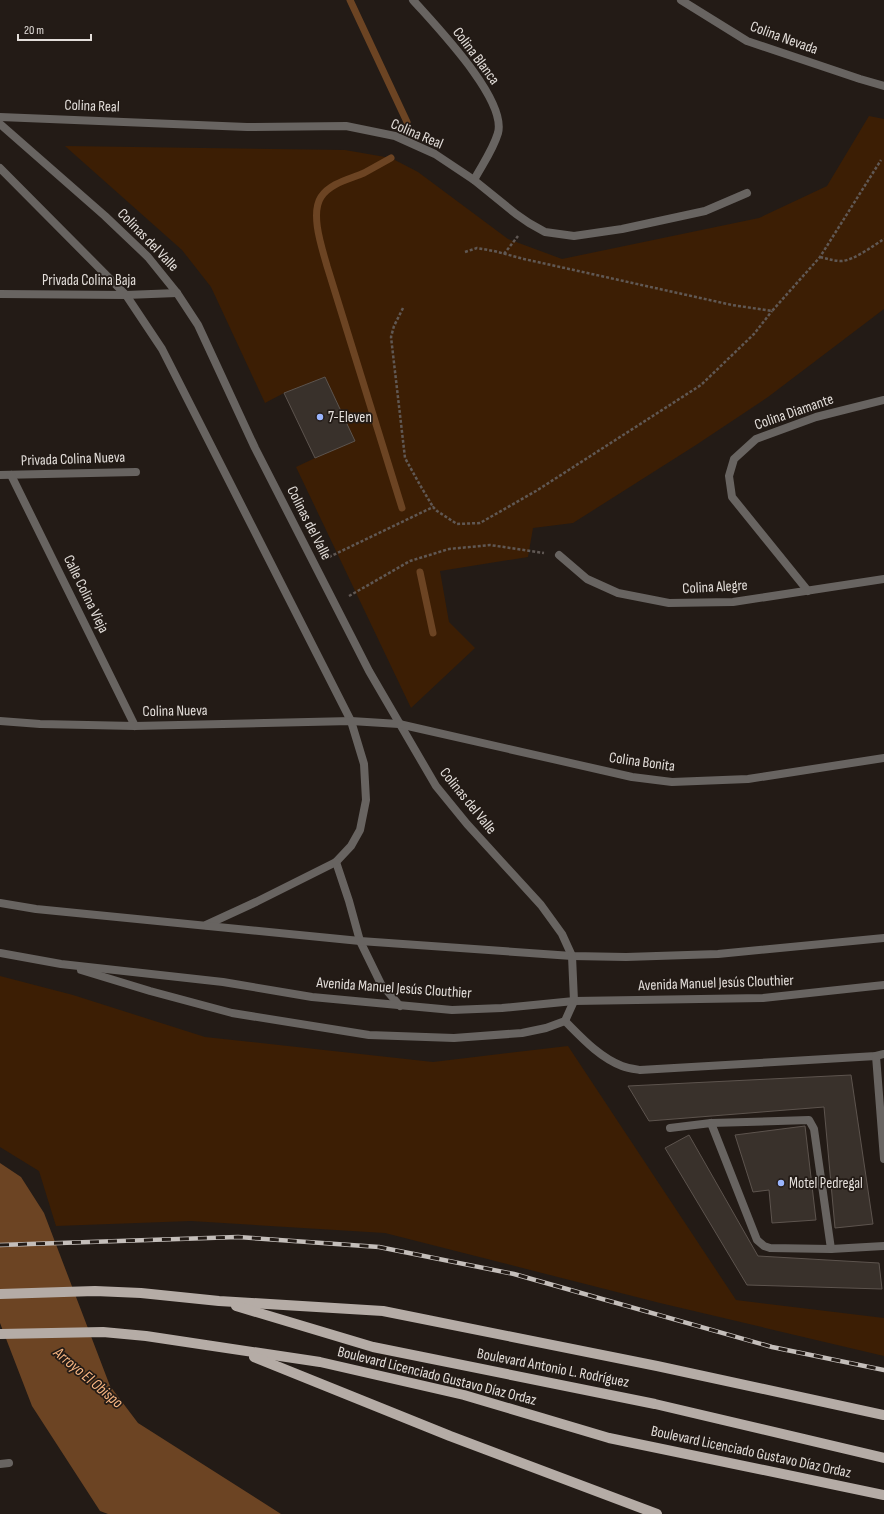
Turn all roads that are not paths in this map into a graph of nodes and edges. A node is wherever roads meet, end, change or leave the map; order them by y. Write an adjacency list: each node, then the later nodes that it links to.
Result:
1 (413, 0): 7 (street, Colina Blanca)
2 (681, 0): 3 (street, Colina Nevada)
3 (884, 86)
4 (0, 117): 7 (street, Colina Real)
5 (0, 124): 9 (street, Colinas del Valle)
6 (0, 168): 11 (street)
7 (474, 180): 8 (street, Colina Real)
8 (747, 193)
9 (177, 293): 11 (street, Privada Colina Baja); 21 (street, Colinas del Valle)
10 (0, 294): 11 (street, Privada Colina Baja)
11 (126, 295): 19 (street)
12 (884, 400): 18 (street, Colina Diamante)
13 (136, 472): 15 (street, Privada Colina Nueva)
14 (0, 475): 15 (street, Privada Colina Nueva)
15 (11, 475): 22 (street, Calle Colina Vieja)
16 (559, 555): 18 (street, Colina Alegre)
17 (884, 579): 18 (street, Colina Alegre)
18 (808, 591)
19 (350, 721): 21 (street, Colina Nueva); 22 (street, Colina Nueva); 24 (street)
20 (0, 722): 22 (street, Colina Nueva)
21 (399, 724): 23 (street, Colina Bonita); 30 (street, Colinas del Valle)
22 (135, 726)
23 (884, 758)
24 (336, 862): 26 (street); 28 (street)
25 (0, 903): 26 (street, Avenida Manuel Jesús Clouthier)
26 (206, 925): 28 (street, Avenida Manuel Jesús Clouthier)
27 (884, 938): 30 (street, Avenida Manuel Jesús Clouthier)
28 (360, 941): 30 (street, Avenida Manuel Jesús Clouthier); 34 (street)
29 (0, 953): 31 (street, Avenida Manuel Jesús Clouthier)
30 (572, 956): 33 (street)
31 (61, 964): 34 (street, Avenida Manuel Jesús Clouthier); 35 (street)
32 (884, 985): 33 (street, Avenida Manuel Jesús Clouthier)
33 (574, 1001): 34 (street, Avenida Manuel Jesús Clouthier); 35 (street)
34 (400, 1006)
35 (565, 1022): 36 (street)
36 (880, 1055): 39 (street)
37 (711, 1123): 38 (street); 41 (street); 41 (street)
38 (670, 1128)
39 (884, 1159)
40 (884, 1246): 41 (street)
41 (831, 1249)
42 (0, 1294): 43 (main road)
43 (218, 1301): 46 (main road); 47 (main road, Boulevard Antonio L. Rodríguez)
44 (0, 1334): 45 (main road, Boulevard Licenciado Gustavo Díaz Ordaz)
45 (238, 1351): 50 (main road, Boulevard Licenciado Gustavo Díaz Ordaz); 51 (main road)
46 (884, 1415)
47 (884, 1458)
48 (9, 1463): 49 (street)
49 (0, 1464)
50 (884, 1495)
51 (657, 1514)

